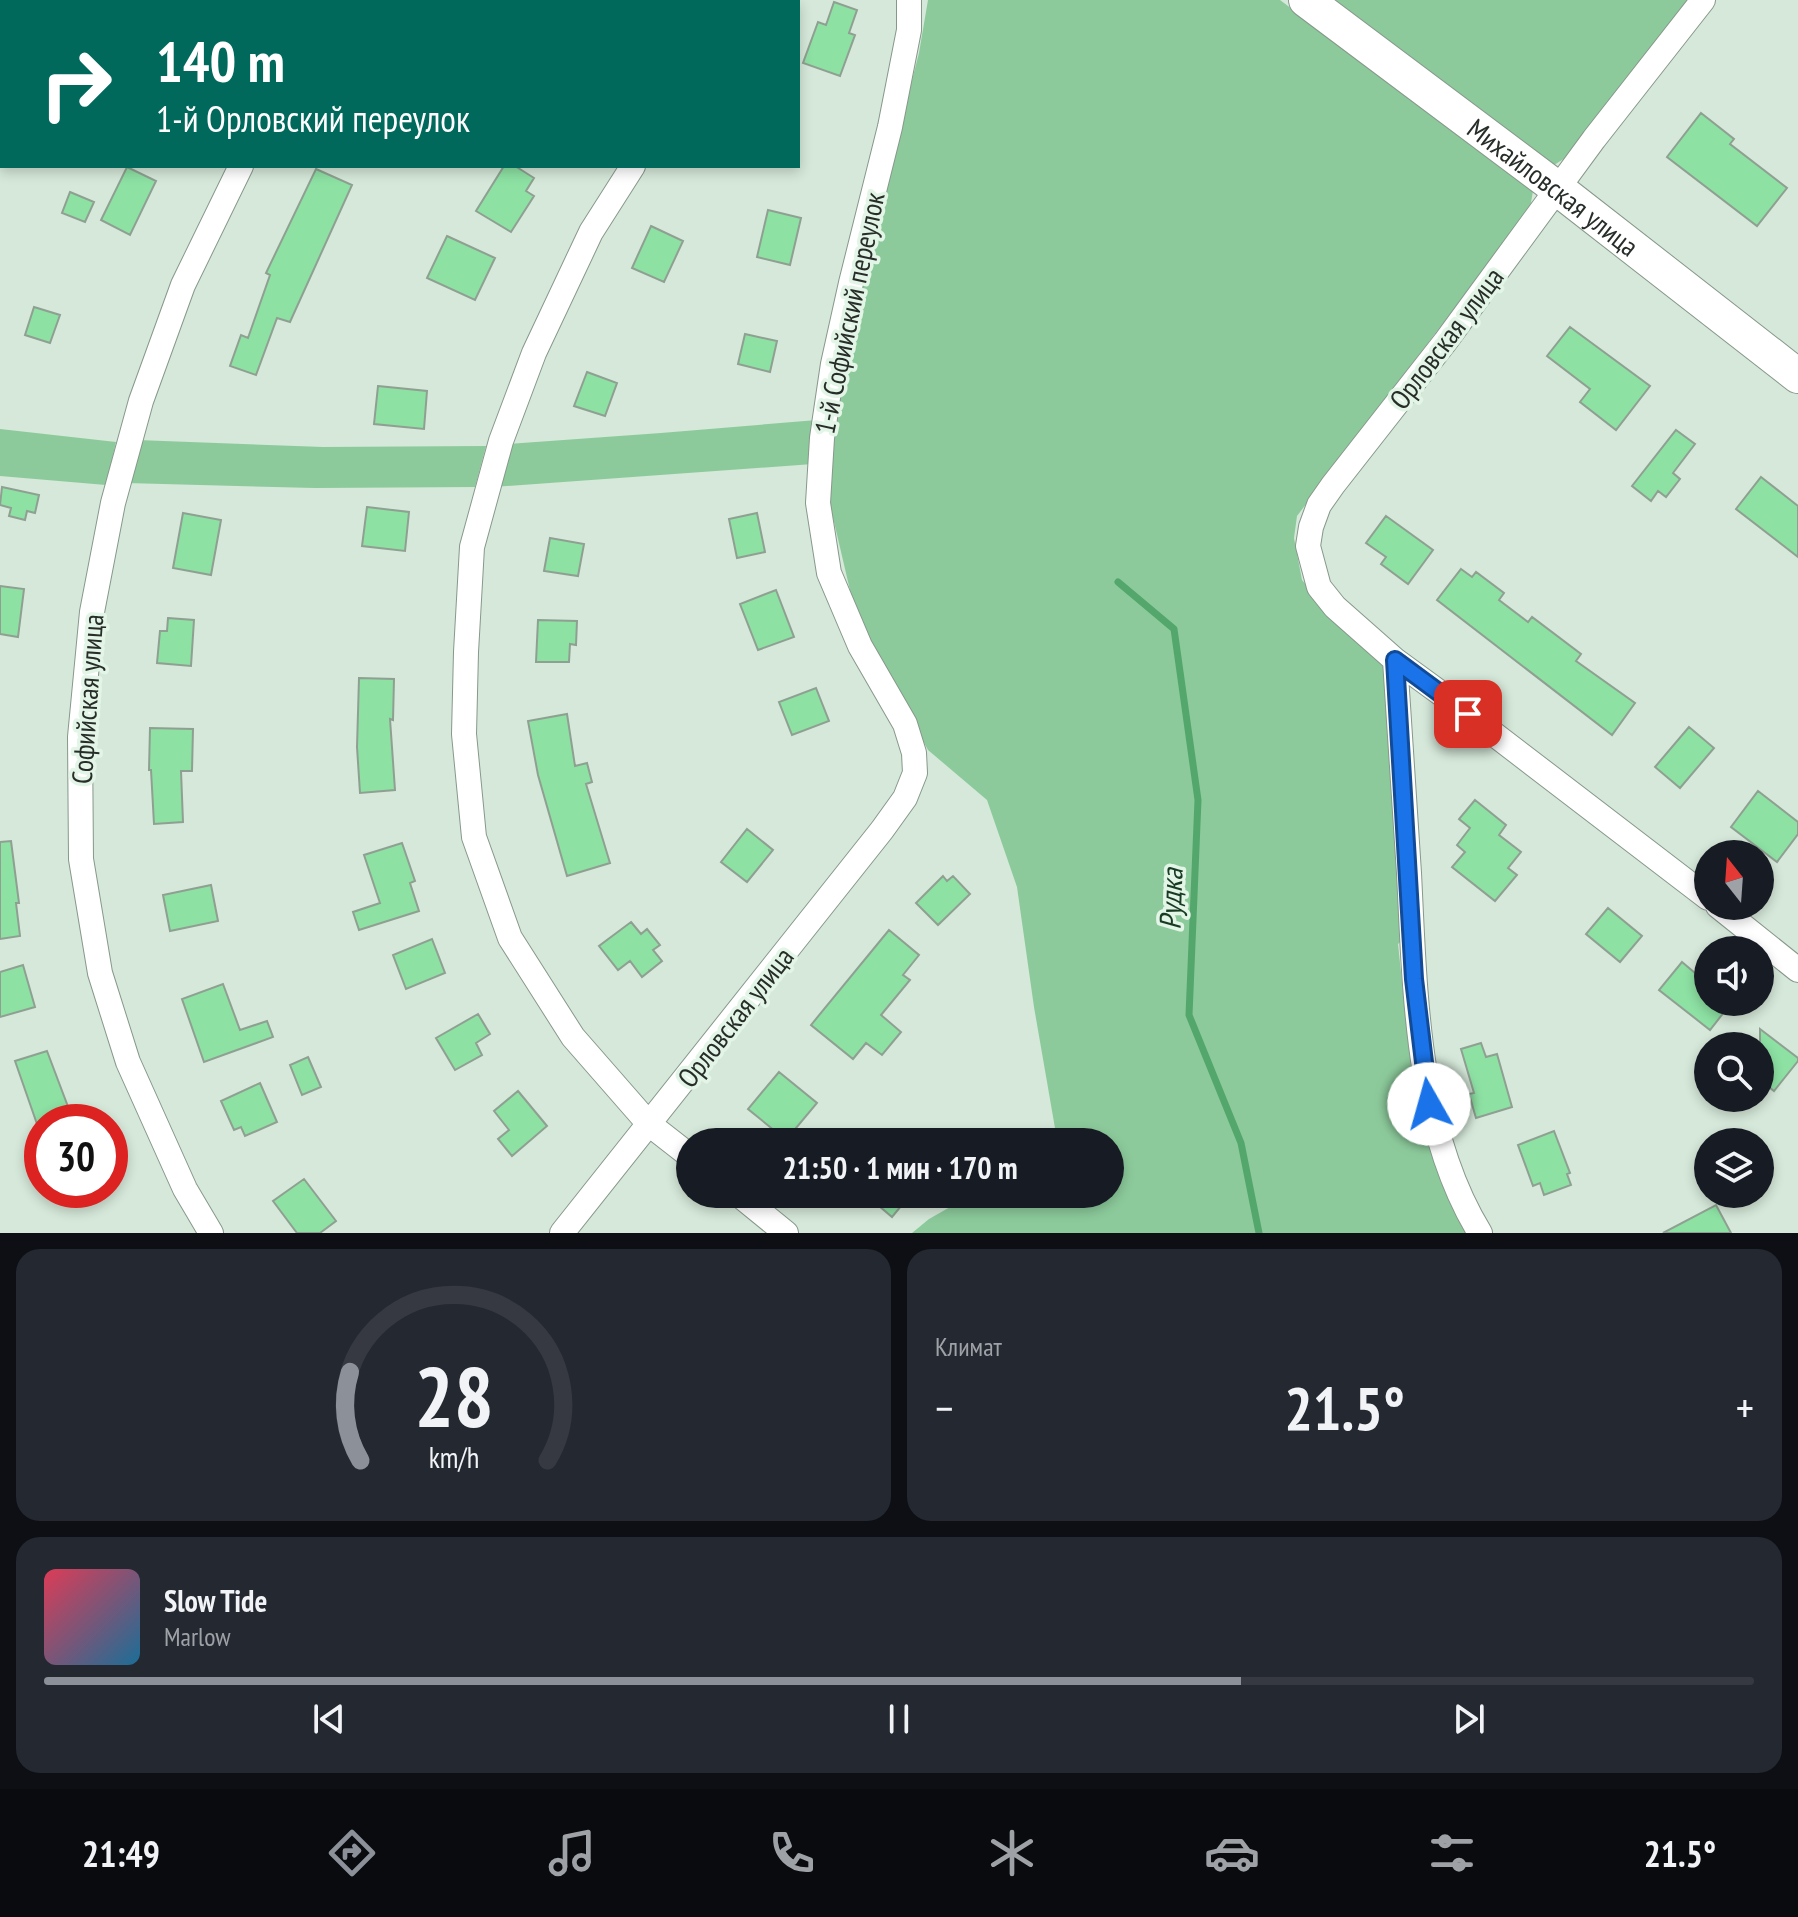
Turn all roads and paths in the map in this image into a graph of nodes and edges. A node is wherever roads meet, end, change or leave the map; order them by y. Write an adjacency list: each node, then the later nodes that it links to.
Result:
1 (909, 0): 9 (street, 1-й Софийский переулок)
2 (1306, 0): 6 (street, Михайловская улица)
3 (1703, 0): 6 (street, Орловская улица)
4 (240, 168): 16 (street, Софийская улица)
5 (632, 168): 13 (street)
6 (1558, 189): 7 (street, Михайловская улица); 8 (street, Орловская улица)
7 (1798, 376)
8 (1395, 660): 10 (street, Орловская улица); 19 (street)
9 (905, 798): 13 (street, Орловская улица)
10 (1694, 887)
11 (1736, 920): 12 (street)
12 (1798, 970)
13 (649, 1124): 14 (street); 17 (street, Орловская улица)
14 (676, 1145)
15 (755, 1208): 18 (street)
16 (211, 1233)
17 (562, 1233)
18 (786, 1233)
19 (1480, 1233)

